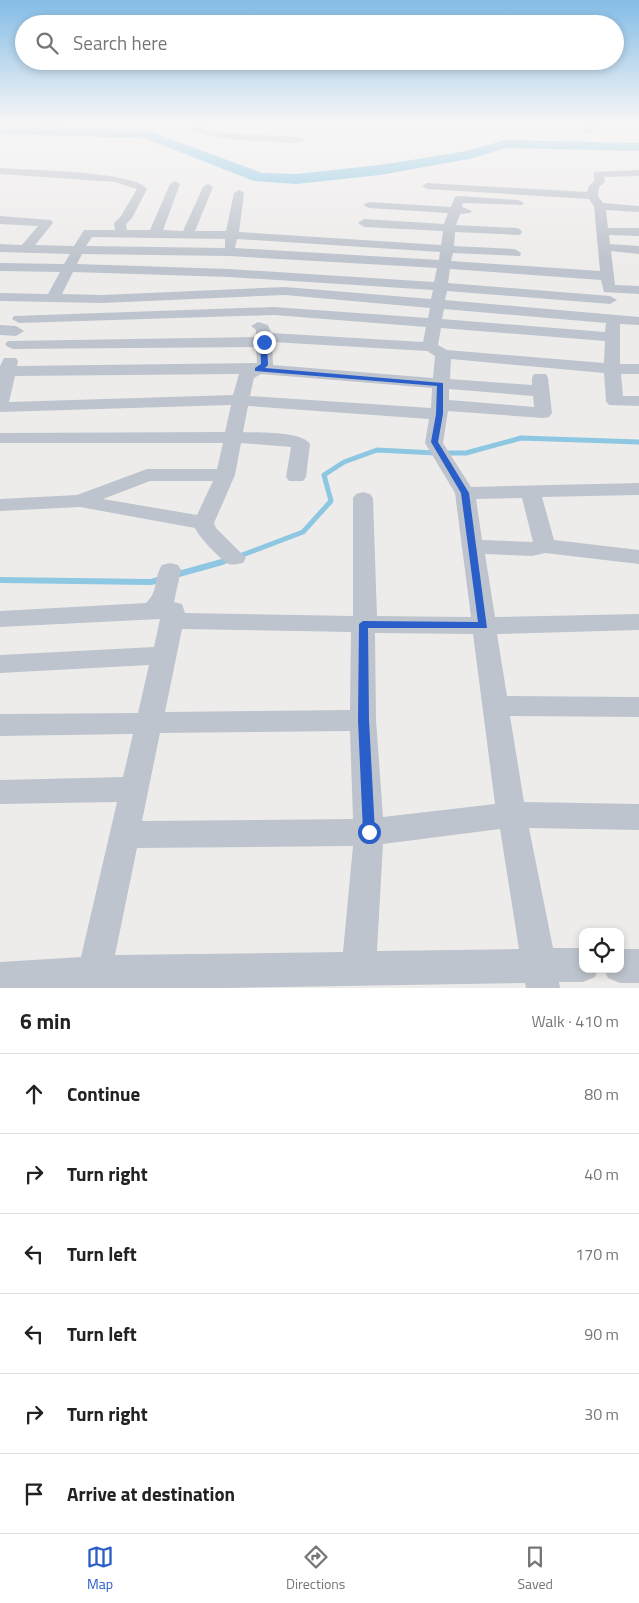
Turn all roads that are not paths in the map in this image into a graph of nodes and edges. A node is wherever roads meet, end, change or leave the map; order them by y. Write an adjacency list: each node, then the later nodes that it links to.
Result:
1 (0, 171): 18 (street)
2 (639, 174): 3 (street)
3 (600, 182): 5 (street); 9 (street)
4 (175, 184): 19 (street)
5 (639, 184)
6 (427, 186): 9 (street)
7 (208, 187): 20 (street)
8 (239, 193): 21 (street)
9 (596, 201): 11 (street); 12 (street); 16 (street)
10 (369, 204): 12 (street)
11 (639, 209)
12 (453, 211): 15 (street)
13 (0, 220): 24 (street)
14 (364, 223): 15 (street)
15 (449, 228): 25 (street); 29 (street)
16 (602, 230): 17 (street); 23 (street)
17 (639, 232)
18 (121, 234): 19 (street); 26 (street)
19 (155, 234): 20 (street)
20 (188, 234): 21 (street)
21 (232, 235): 25 (street); 28 (street)
22 (0, 248): 24 (street)
23 (604, 248): 27 (street); 36 (street)
24 (24, 249): 26 (street)
25 (447, 249): 29 (street); 30 (street)
26 (78, 250): 28 (street); 32 (street)
27 (639, 250)
28 (229, 252): 30 (street); 34 (street)
29 (515, 253): 33 (street)
30 (444, 264): 33 (street); 35 (street)
31 (0, 267): 32 (street)
32 (69, 267): 34 (street); 42 (street)
33 (514, 269): 36 (street)
34 (226, 272): 35 (street); 39 (street)
35 (440, 286): 36 (street); 43 (street)
36 (609, 288): 37 (street); 45 (street)
37 (639, 290)
38 (246, 292): 39 (street); 43 (street); 44 (street)
39 (222, 293): 42 (street)
40 (0, 297): 41 (street)
41 (24, 298): 42 (street); 49 (street)
42 (53, 298)
43 (437, 304): 45 (street); 47 (street)
44 (243, 314): 47 (street); 49 (street); 51 (street)
45 (612, 319): 46 (street); 50 (street)
46 (639, 322)
47 (434, 323): 50 (street); 52 (street)
48 (0, 330): 49 (street)
49 (16, 331): 51 (street); 57 (street)
50 (614, 337): 55 (street)
51 (264, 339): 52 (street); 54 (street)
52 (436, 351): 53 (street); 58 (street)
53 (538, 362): 55 (street); 59 (street)
54 (258, 369): 57 (street); 58 (street); 60 (street)
55 (612, 369): 56 (street); 61 (street)
56 (639, 369)
57 (3, 372): 62 (street)
58 (440, 384): 59 (street); 64 (street)
59 (540, 390): 64 (street)
60 (241, 400): 63 (street); 64 (street); 65 (street)
61 (639, 401)
62 (0, 402)
63 (0, 407)
64 (440, 409): 71 (street)
65 (233, 437): 66 (street); 67 (street); 68 (street)
66 (0, 438)
67 (225, 476): 73 (street); 75 (street)
68 (296, 477)
69 (639, 489): 70 (street)
70 (530, 491): 71 (street); 76 (street)
71 (465, 493): 77 (street)
72 (363, 498): 84 (street)
73 (80, 501): 74 (street); 75 (street)
74 (0, 505)
75 (204, 523): 79 (street)
76 (545, 546): 77 (street); 78 (street)
77 (472, 547): 85 (street)
78 (639, 557)
79 (235, 558)
80 (170, 570): 81 (street)
81 (162, 616): 82 (street); 84 (street); 86 (street)
82 (0, 619)
83 (639, 622): 85 (street)
84 (363, 624): 85 (street); 90 (street)
85 (484, 626): 88 (street)
86 (164, 655): 87 (street); 91 (street)
87 (0, 664)
88 (495, 706): 89 (street); 95 (street)
89 (639, 707)
90 (363, 720): 91 (street); 97 (street)
91 (149, 724): 92 (street); 93 (street)
92 (0, 725)
93 (135, 789): 94 (street); 98 (street)
94 (0, 792)
95 (512, 816): 96 (street); 97 (street); 103 (street)
96 (639, 817)
97 (369, 832): 98 (street); 102 (street)
98 (125, 835): 105 (street)
99 (624, 966): 100 (street)
100 (639, 966)
101 (579, 967): 103 (street)
102 (359, 969): 103 (street); 105 (street)
103 (541, 977)
104 (0, 980): 105 (street)
105 (93, 980)

